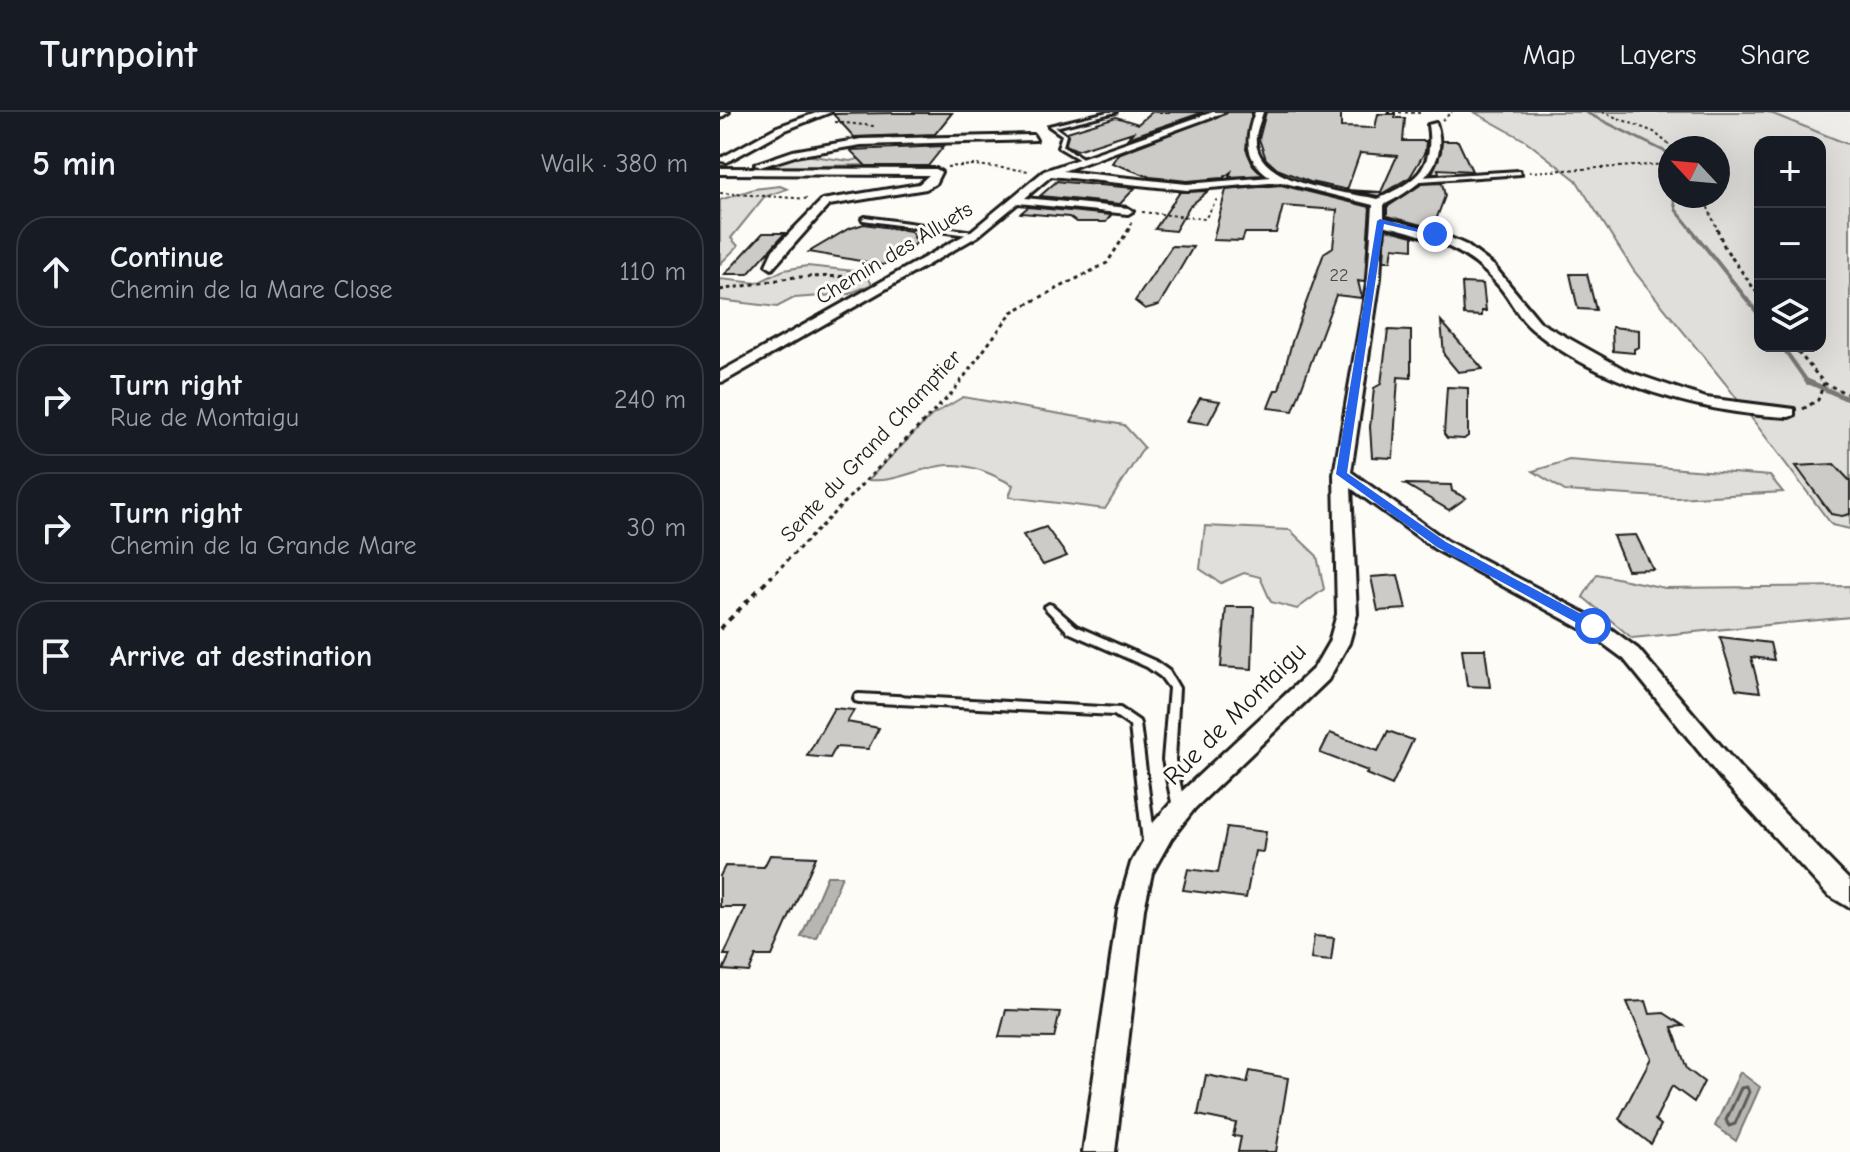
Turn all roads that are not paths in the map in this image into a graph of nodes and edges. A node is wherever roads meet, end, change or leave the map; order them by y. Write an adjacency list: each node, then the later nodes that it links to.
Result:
1 (827, 112): 8 (street)
2 (1114, 112): 7 (lane)
3 (1221, 112): 7 (street, Chemin des Alluets)
4 (1259, 112): 12 (street)
5 (1433, 125): 13 (street)
6 (1033, 138): 9 (street)
7 (1082, 160): 10 (street, Chemin des Alluets)
8 (721, 164): 9 (street)
9 (742, 171): 20 (street)
10 (1048, 173): 12 (street); 14 (street, Chemin des Alluets)
11 (1519, 173): 13 (lane)
12 (1283, 179): 15 (street)
13 (1421, 179): 15 (street)
14 (1015, 200): 16 (street); 19 (street, Chemin des Alluets)
15 (1379, 203): 18 (street, Rue de Montaigu)
16 (1128, 211)
17 (865, 219): 19 (lane)
18 (1380, 221): 22 (street); 23 (street, Rue de Montaigu)
19 (974, 234): 21 (street, Chemin des Alluets)
20 (772, 265)
21 (720, 378)
22 (1789, 412)
23 (1342, 474): 26 (street, Rue de Montaigu); 28 (street)
24 (1049, 607): 26 (lane)
25 (859, 698): 27 (lane)
26 (1180, 809): 27 (street, Rue de Montaigu)
27 (1151, 852): 29 (street, Rue de Montaigu)
28 (1850, 896)
29 (1099, 1152)

